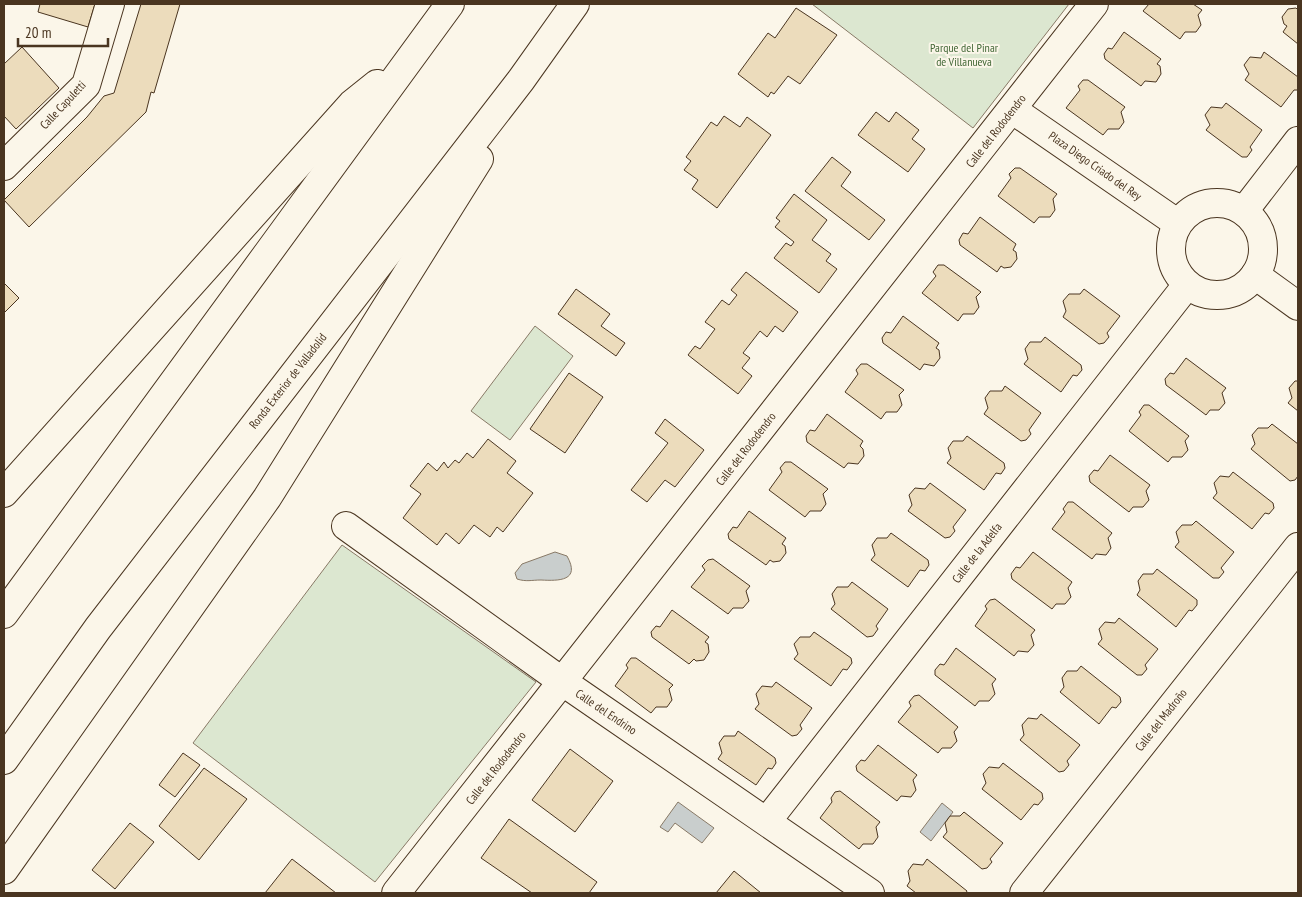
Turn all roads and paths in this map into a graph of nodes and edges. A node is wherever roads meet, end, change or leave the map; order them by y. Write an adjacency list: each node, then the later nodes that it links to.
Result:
1 (110, 4): 9 (main road, Calle Capuletti)
2 (450, 4): 5 (main road)
3 (574, 4): 6 (main road, Ronda Exterior de Valladolid)
4 (1094, 4): 7 (main road, Calle del Rododendro)
5 (412, 54): 15 (main road); 18 (main road)
6 (521, 80): 20 (main road, Ronda Exterior de Valladolid); 22 (main road)
7 (1013, 110): 11 (main road, Plaza Diego Criado del Rey); 19 (main road, Calle del Rododendro)
8 (1298, 141): 10 (main road)
9 (4, 166)
10 (1244, 211): 11 (main road); 12 (main road)
11 (1177, 223): 13 (main road)
12 (1255, 275): 13 (main road); 14 (main road)
13 (1187, 285): 21 (main road, Calle de la Adelfa)
14 (1298, 306)
15 (4, 493)
16 (346, 526): 19 (main road, Calle del Endrino)
17 (1298, 547): 25 (main road, Calle del Madroño)
18 (4, 614)
19 (563, 682): 21 (main road, Calle del Endrino); 23 (main road, Calle del Rododendro)
20 (4, 760)
21 (767, 820): 24 (main road, Calle del Endrino)
22 (4, 870)
23 (396, 893)
24 (870, 893)
25 (1024, 893)

